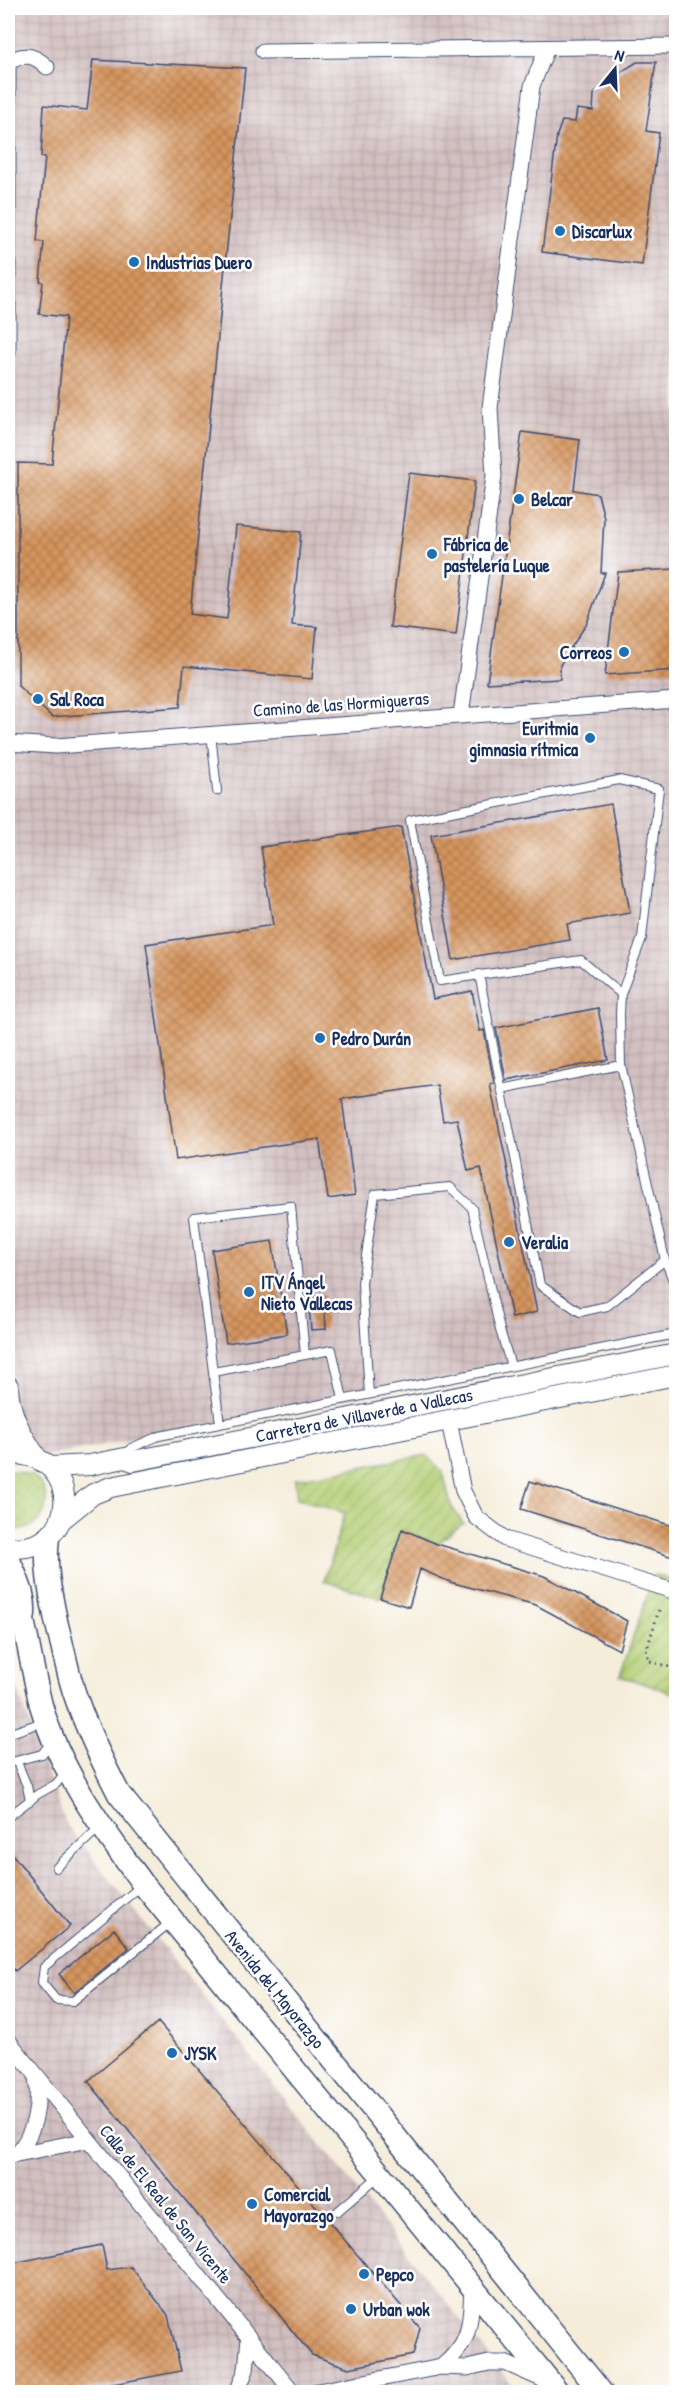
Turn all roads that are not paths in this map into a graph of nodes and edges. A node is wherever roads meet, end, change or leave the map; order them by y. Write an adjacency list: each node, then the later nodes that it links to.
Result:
1 (676, 46): 2 (street)
2 (547, 48): 3 (street); 8 (street)
3 (262, 51)
4 (8, 62): 5 (street); 6 (street)
5 (47, 67)
6 (8, 352)
7 (676, 700): 8 (street, Camino de las Hormigueras)
8 (461, 715): 9 (street, Camino de las Hormigueras)
9 (211, 733): 10 (street, Camino de las Hormigueras); 11 (lane)
10 (8, 744)
11 (217, 791)
12 (479, 974): 13 (lane); 13 (lane); 15 (lane)
13 (621, 994): 14 (lane)
14 (621, 1065): 15 (lane); 16 (lane)
15 (501, 1089): 16 (lane)
16 (665, 1260): 17 (lane)
17 (676, 1288)
18 (676, 1334): 21 (lane)
19 (676, 1354): 30 (main road, Carretera de Villaverde a Vallecas)
20 (305, 1355): 22 (lane); 22 (lane); 26 (lane)
21 (511, 1366): 25 (lane); 25 (lane)
22 (213, 1372): 28 (lane)
23 (676, 1375): 27 (main road, Carretera de Villaverde a Vallecas)
24 (8, 1386): 31 (main road)
25 (369, 1394): 26 (lane)
26 (343, 1399): 28 (lane)
27 (449, 1421): 32 (main road, Carretera de Villaverde a Vallecas); 35 (street)
28 (219, 1423): 30 (lane)
29 (8, 1454): 31 (main road, Carretera de Villaverde a Vallecas)
30 (124, 1458): 31 (main road, Carretera de Villaverde a Vallecas)
31 (44, 1462): 32 (main road)
32 (54, 1529): 33 (main road, Carretera de Villaverde a Vallecas); 63 (main road, Avenida del Mayorazgo)
33 (8, 1547)
34 (8, 1558): 38 (main road, Avenida del Mayorazgo)
35 (676, 1592)
36 (8, 1603): 37 (lane)
37 (14, 1622)
38 (50, 1727): 39 (lane); 40 (lane); 42 (main road, Avenida del Mayorazgo)
39 (8, 1734)
40 (17, 1762): 41 (lane); 43 (lane)
41 (8, 1763)
42 (66, 1765): 43 (lane); 45 (main road, Avenida del Mayorazgo)
43 (30, 1801): 44 (lane)
44 (8, 1817)
45 (101, 1826): 46 (lane); 47 (main road, Avenida del Mayorazgo)
46 (56, 1868)
47 (143, 1884): 48 (main road, Avenida del Mayorazgo); 48 (lane)
48 (173, 1921): 53 (main road, Avenida del Mayorazgo)
49 (8, 2040): 50 (street, Calle de El Real de San Vicente)
50 (36, 2075): 51 (street, Calle de El Real de San Vicente); 52 (street)
51 (89, 2140): 52 (street); 56 (street, Calle de El Real de San Vicente)
52 (12, 2155)
53 (381, 2174): 54 (lane); 55 (main road, Avenida del Mayorazgo)
54 (338, 2211)
55 (472, 2287): 57 (street); 59 (main road, Avenida del Mayorazgo)
56 (249, 2338): 60 (street); 61 (street, Calle de El Real de San Vicente)
57 (441, 2367): 58 (street); 59 (street)
58 (356, 2388): 62 (street)
59 (555, 2388)
60 (237, 2392)
61 (293, 2392)
62 (313, 2392)
63 (601, 2392)

